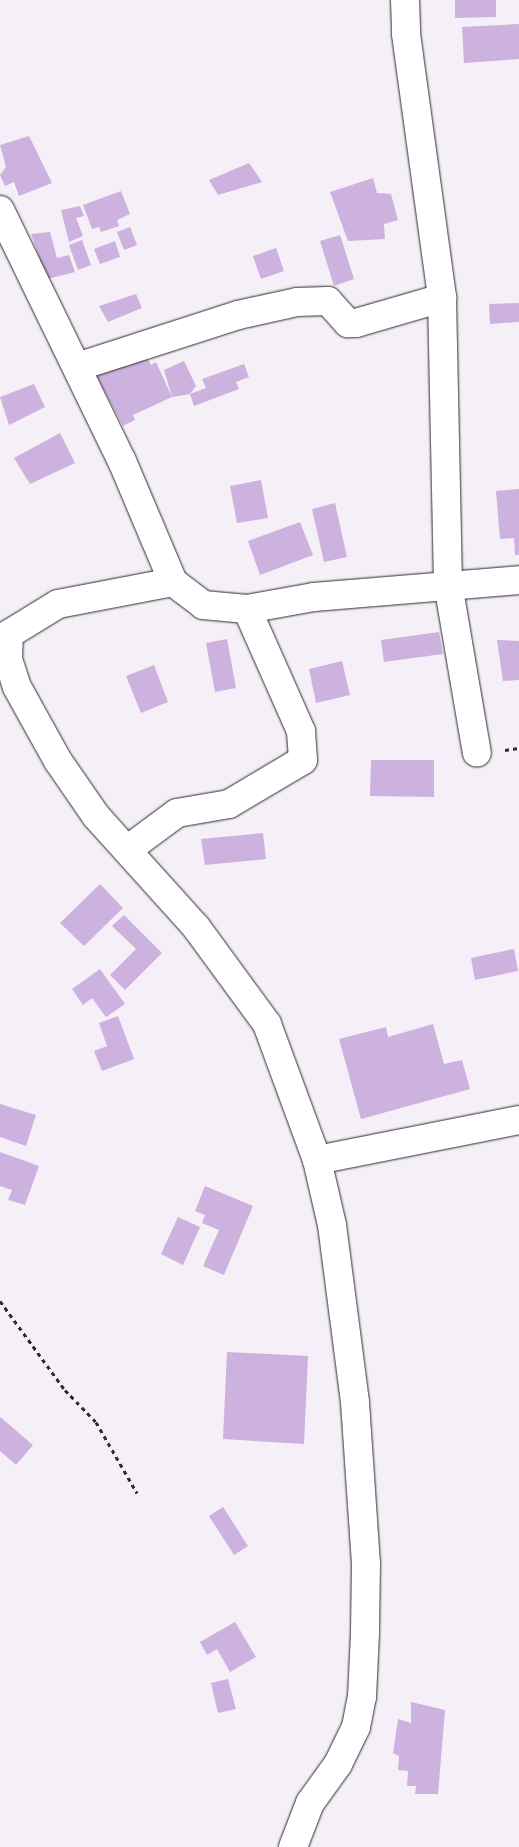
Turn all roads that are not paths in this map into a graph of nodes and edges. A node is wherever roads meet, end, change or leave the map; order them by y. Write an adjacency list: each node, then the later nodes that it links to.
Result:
1 (406, 0): 3 (street)
2 (0, 210): 4 (street)
3 (442, 298): 4 (street); 7 (street)
4 (77, 366): 6 (street)
5 (519, 580): 7 (street)
6 (173, 582): 8 (street); 9 (street)
7 (448, 584): 8 (street); 10 (street)
8 (247, 609): 11 (street)
9 (5, 638): 11 (street)
10 (477, 753)
11 (127, 850): 13 (street)
12 (519, 1120): 13 (street)
13 (317, 1160): 14 (street)
14 (293, 1847)

